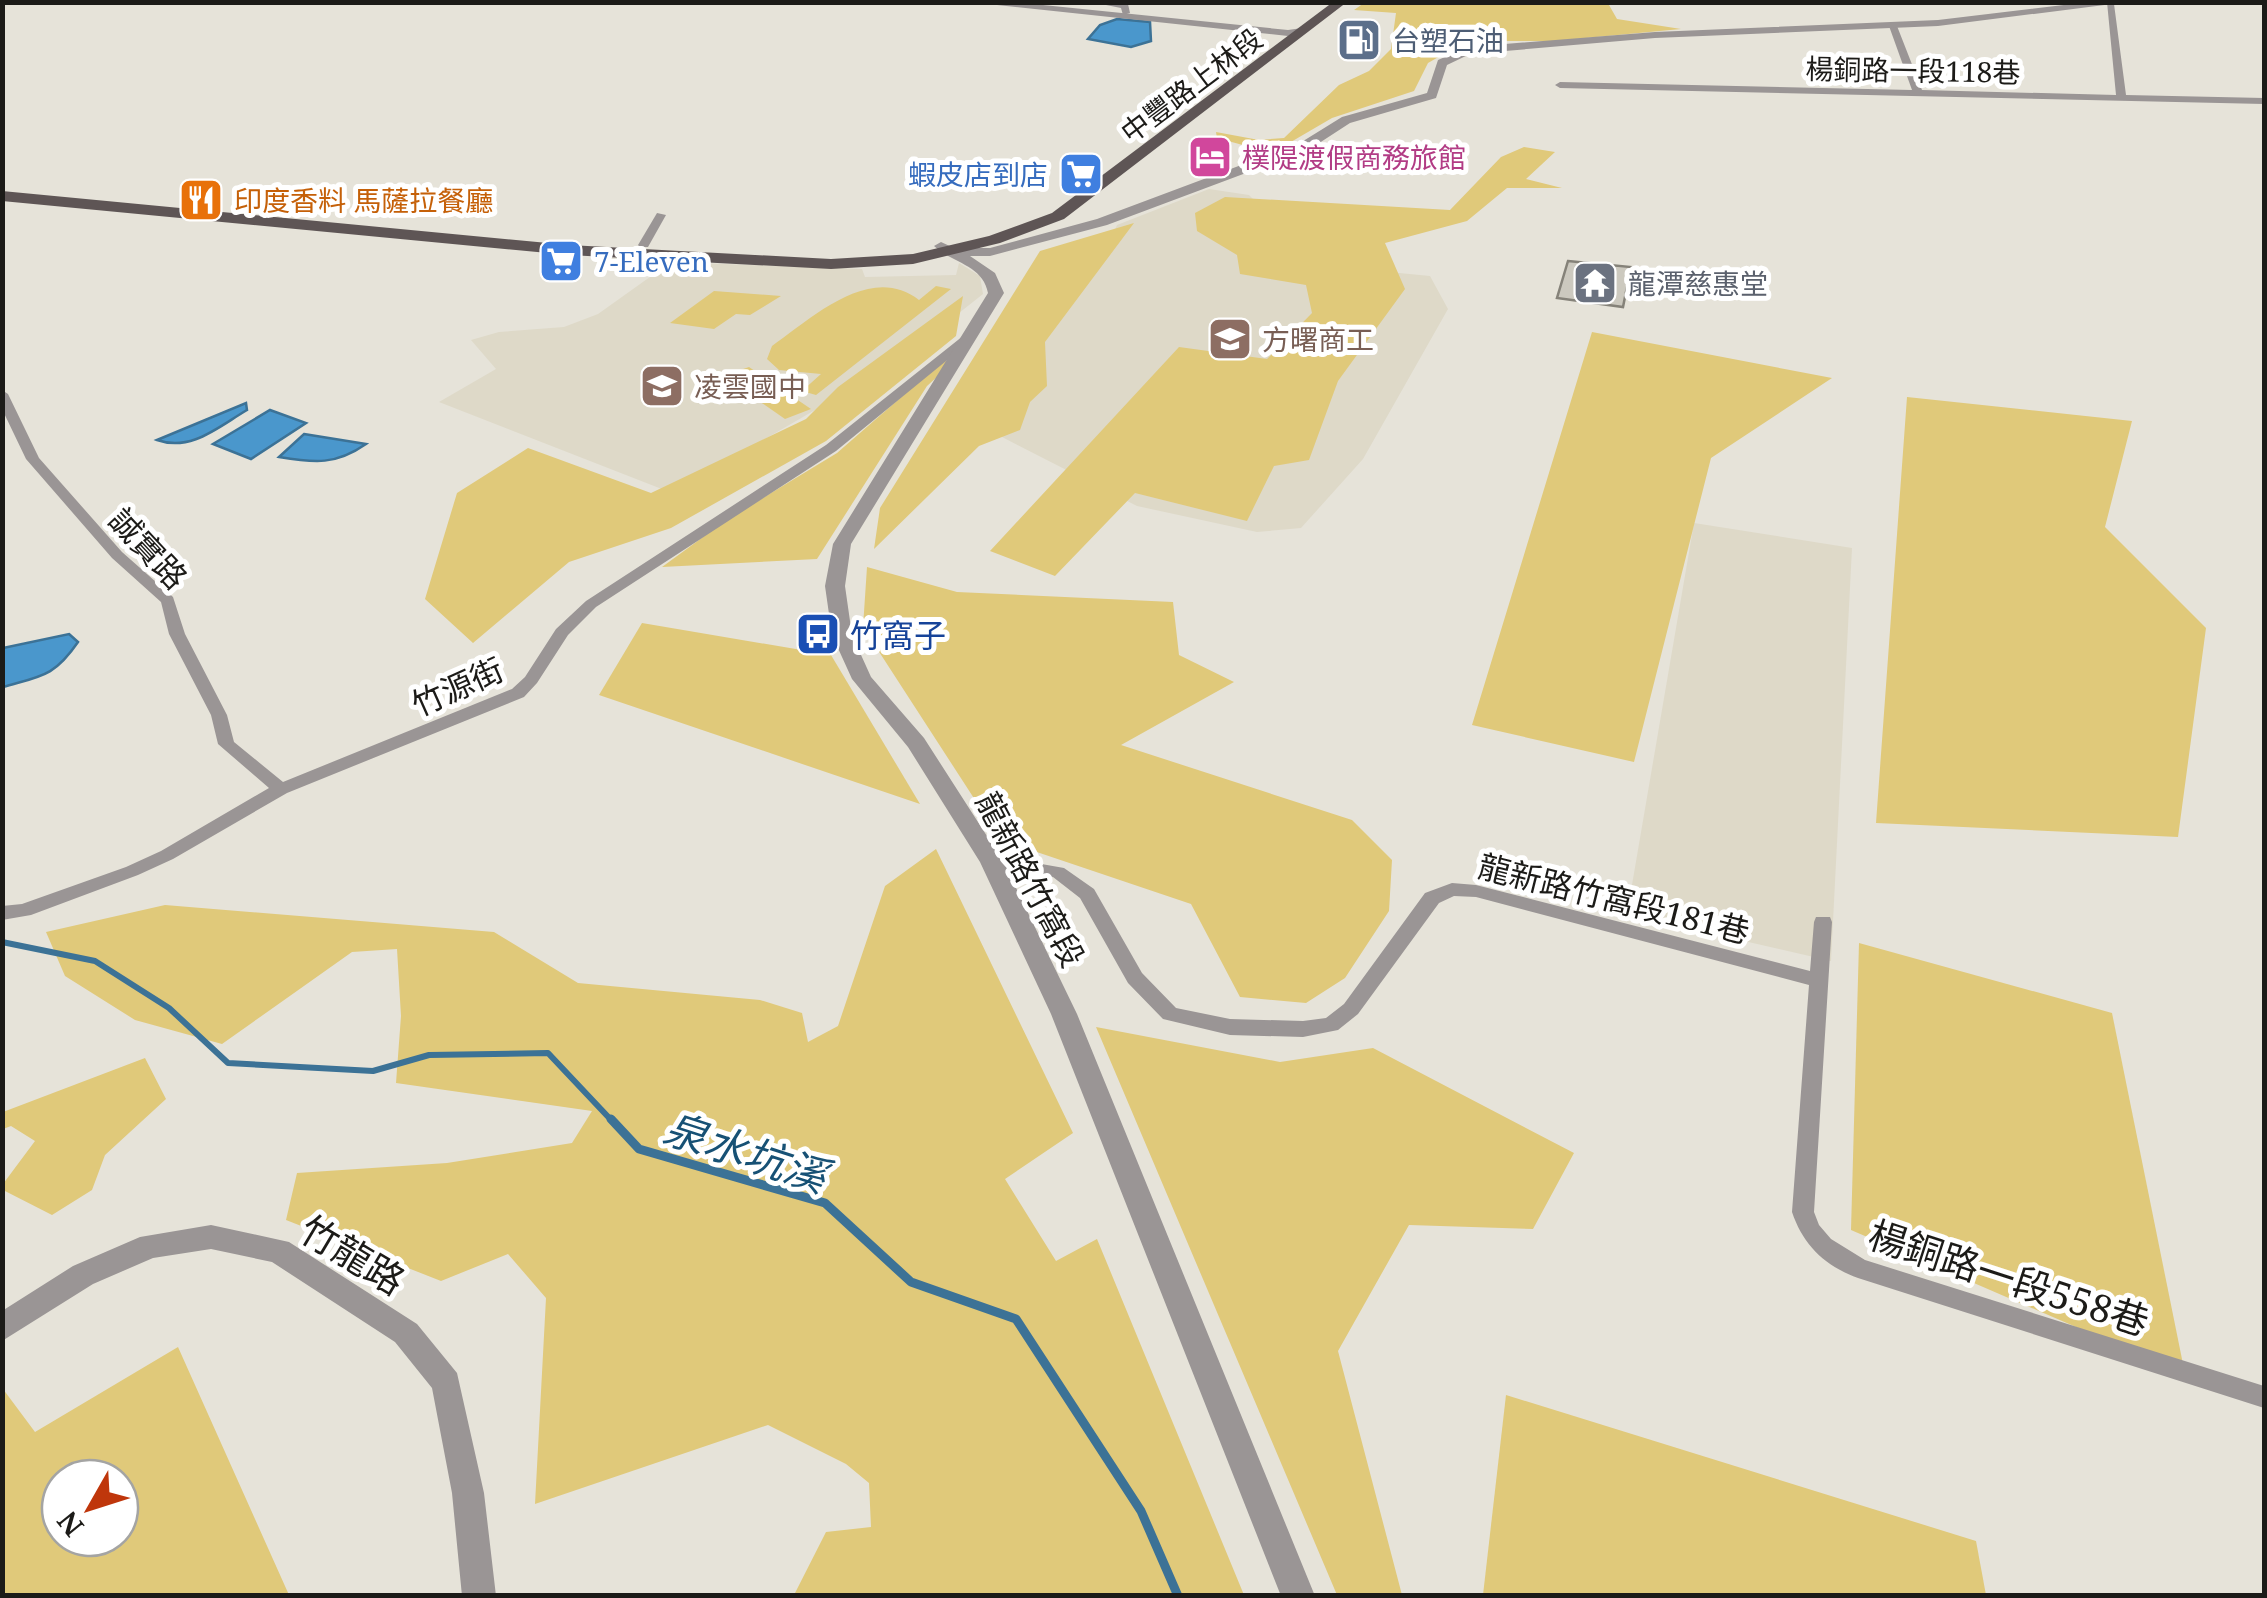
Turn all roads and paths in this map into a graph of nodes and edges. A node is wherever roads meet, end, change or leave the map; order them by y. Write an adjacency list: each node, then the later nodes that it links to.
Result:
1 (974, 2): 9 (street)
2 (1011, 2): 7 (street)
3 (1095, 2): 7 (street)
4 (1327, 2): 9 (main road, 中豐路上林段)
5 (1341, 2): 9 (main road, 中豐路上林段)
6 (2116, 3): 8 (street); 12 (street)
7 (1126, 13): 9 (street)
8 (1894, 26): 11 (street); 18 (street)
9 (1294, 31): 18 (main road, 中豐路上林段)
10 (1560, 86): 11 (street, 楊銅路一段118巷)
11 (1918, 93): 12 (street, 楊銅路一段118巷)
12 (2121, 96): 13 (street, 楊銅路一段118巷)
13 (2264, 101)
14 (2, 188): 17 (main road, 中豐路上林段)
15 (2, 196): 18 (main road, 中豐路上林段)
16 (661, 215): 17 (street)
17 (644, 245): 18 (main road, 中豐路上林段)
18 (944, 249): 19 (street, 龍新路竹窩段)
19 (967, 339): 21 (street, 竹源街); 22 (street, 龍新路竹窩段)
20 (2, 394): 21 (street, 誠實路)
21 (281, 788): 23 (street, 竹源街)
22 (990, 861): 25 (street, 龍新路竹窩段181巷); 29 (street, 龍新路竹窩段)
23 (2, 914)
24 (1823, 922): 25 (street, 楊銅路一段558巷)
25 (1819, 980): 27 (street, 楊銅路一段558巷)
26 (2, 1328): 28 (street, 竹龍路)
27 (2264, 1397)
28 (479, 1596)
29 (1298, 1596)

